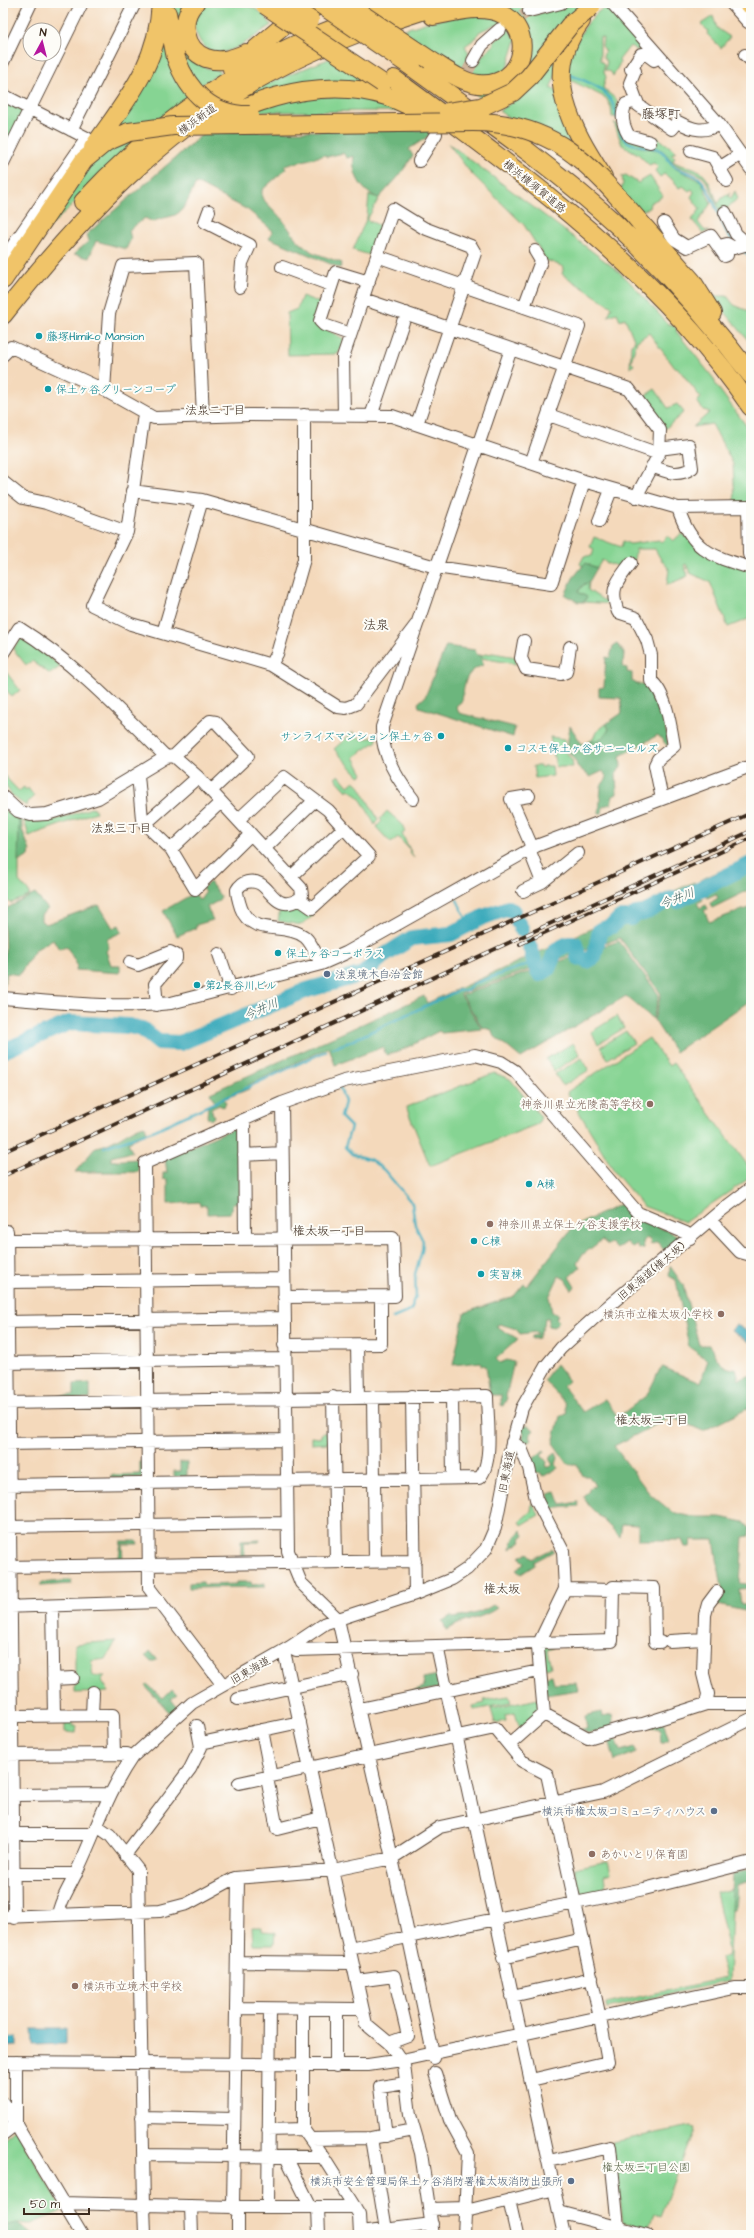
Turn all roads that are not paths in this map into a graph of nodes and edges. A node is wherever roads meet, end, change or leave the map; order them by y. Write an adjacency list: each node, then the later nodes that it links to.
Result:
1 (32, 3): 25 (street)
2 (82, 3): 30 (street)
3 (135, 3): 33 (street)
4 (161, 3): 40 (highway)
5 (166, 3): 17 (highway, bridge)
6 (195, 3): 22 (highway)
7 (285, 3): 27 (highway, 横浜横須賀道路, bridge)
8 (321, 3): 22 (highway); 69 (highway, 横浜横須賀道路, bridge)
9 (345, 3): 26 (highway, bridge)
10 (403, 3): 34 (highway, 横浜新道)
11 (447, 3): 26 (highway, 横浜新道)
12 (561, 3): 19 (street)
13 (612, 3): 23 (street)
14 (731, 3): 20 (street)
15 (747, 3): 18 (highway)
16 (263, 4): 27 (highway, bridge)
17 (595, 5): 45 (highway, bridge)
18 (751, 5)
19 (529, 11)
20 (751, 22)
21 (500, 29): 24 (street)
22 (269, 38): 34 (highway)
23 (658, 56): 29 (street); 32 (street)
24 (472, 61)
25 (3, 62)
26 (268, 73): 51 (highway, 横浜新道)
27 (388, 81): 31 (highway); 46 (highway, 横浜横須賀道路)
28 (3, 95): 30 (street)
29 (637, 101): 32 (street); 36 (street)
30 (31, 109): 33 (street); 41 (street)
31 (431, 117): 46 (highway); 51 (highway)
32 (719, 124): 38 (street)
33 (71, 130): 54 (street)
34 (158, 132): 61 (highway, 横浜新道)
35 (436, 134): 39 (street)
36 (650, 142)
37 (691, 151): 42 (street)
38 (741, 154): 42 (street); 43 (street)
39 (425, 155)
40 (84, 160): 45 (highway, bridge); 56 (highway)
41 (3, 163)
42 (719, 168): 44 (street)
43 (751, 169)
44 (727, 181)
45 (609, 186): 69 (highway, bridge)
46 (557, 204): 74 (highway, 横浜横須賀道路)
47 (209, 211): 59 (street)
48 (725, 212): 50 (street)
49 (664, 223): 50 (street)
50 (745, 246)
51 (58, 248): 65 (highway, 横浜新道)
52 (535, 251): 63 (street)
53 (377, 256): 57 (street); 60 (street); 60 (street)
54 (3, 260)
55 (282, 268): 58 (street)
56 (3, 280)
57 (368, 282): 58 (street); 62 (street)
58 (332, 285): 67 (street)
59 (240, 286)
60 (464, 286): 63 (street); 66 (street)
61 (3, 296)
62 (363, 299): 64 (street); 67 (street)
63 (524, 307): 71 (street)
64 (406, 313): 66 (street); 80 (street)
65 (3, 315)
66 (450, 327): 68 (street); 81 (street)
67 (350, 334): 77 (street)
68 (511, 349): 71 (street); 82 (street)
69 (732, 349): 72 (highway, 横浜横須賀道路)
70 (3, 355): 73 (street)
71 (566, 367): 78 (street); 83 (street)
72 (751, 375)
73 (104, 390): 75 (street); 79 (street)
74 (751, 408)
75 (144, 414): 79 (street); 89 (street)
76 (304, 415): 77 (street); 79 (street); 94 (street)
77 (344, 415): 80 (street)
78 (549, 415): 83 (street); 84 (street)
79 (203, 416)
80 (371, 416): 81 (street)
81 (416, 424): 82 (street)
82 (478, 445): 84 (street); 98 (street)
83 (659, 452): 85 (street); 85 (street)
84 (531, 463): 86 (street)
85 (652, 466): 90 (street)
86 (584, 481): 88 (street); 98 (street)
87 (3, 482): 95 (street)
88 (611, 490): 90 (street); 93 (street)
89 (132, 491): 91 (street); 95 (street)
90 (636, 497): 92 (street)
91 (202, 500): 94 (street); 101 (street)
92 (678, 508): 96 (street); 99 (street)
93 (599, 521)
94 (303, 528): 98 (street); 105 (street)
95 (127, 532): 101 (street)
96 (749, 554)
97 (631, 564): 114 (street)
98 (436, 567): 100 (street)
99 (751, 568)
100 (416, 625): 105 (street); 113 (street)
101 (163, 633): 105 (street)
102 (524, 641): 103 (street)
103 (570, 647)
104 (3, 653): 106 (street)
105 (271, 665)
106 (170, 756): 108 (street); 109 (street); 110 (street)
107 (751, 766): 114 (street)
108 (138, 775): 112 (street); 118 (street)
109 (198, 778): 110 (street); 118 (street)
110 (211, 791): 116 (street)
111 (529, 796): 122 (street)
112 (3, 797)
113 (413, 799)
114 (662, 799): 122 (street)
115 (314, 800): 117 (street); 119 (street); 121 (street)
116 (221, 802): 117 (street); 123 (street)
117 (238, 820): 120 (street)
118 (145, 824): 123 (street)
119 (343, 828): 125 (street); 128 (street)
120 (251, 834): 121 (street); 123 (street)
121 (265, 848): 125 (street)
122 (530, 848): 126 (street); 131 (street)
123 (171, 849)
124 (578, 853): 126 (street)
125 (292, 876): 128 (street)
126 (542, 882): 127 (street)
127 (523, 891)
128 (299, 899): 131 (street)
129 (219, 954): 132 (street)
130 (130, 962): 134 (street)
131 (321, 964): 132 (street)
132 (231, 989): 134 (street)
133 (3, 998): 134 (street)
134 (157, 1005)
135 (282, 1104): 136 (street); 137 (street); 144 (street)
136 (244, 1120): 138 (street); 145 (street)
137 (282, 1153): 138 (street); 143 (street)
138 (244, 1154): 142 (street)
139 (751, 1188): 140 (street, 旧東海道(権太坂))
140 (710, 1220): 144 (street, 旧東海道(権太坂)); 146 (street)
141 (5, 1232): 145 (street); 149 (street)
142 (246, 1238): 143 (street); 145 (street)
143 (284, 1238): 147 (street); 151 (street)
144 (690, 1238): 170 (street, 旧東海道(権太坂))
145 (145, 1239): 148 (street)
146 (751, 1255)
147 (284, 1279): 148 (street); 150 (street)
148 (146, 1281): 149 (street); 153 (street)
149 (7, 1282): 154 (street)
150 (284, 1297): 151 (street); 152 (street)
151 (381, 1297): 155 (street)
152 (284, 1318): 153 (street); 156 (street)
153 (146, 1320): 154 (street); 158 (street)
154 (5, 1322): 159 (street)
155 (357, 1344): 156 (street); 163 (street)
156 (284, 1345): 157 (street)
157 (284, 1359): 158 (street); 165 (street)
158 (147, 1362): 159 (street); 166 (street)
159 (5, 1363): 167 (street)
160 (412, 1396): 161 (street); 164 (street); 175 (street)
161 (452, 1396): 172 (street); 174 (street)
162 (334, 1397): 163 (street); 165 (street); 177 (street)
163 (358, 1397): 164 (street)
164 (373, 1397): 178 (street)
165 (285, 1398): 166 (street); 168 (street)
166 (147, 1402): 167 (street); 169 (street)
167 (6, 1403): 171 (street)
168 (286, 1440): 169 (street); 176 (street)
169 (148, 1441): 171 (street); 179 (street)
170 (512, 1442): 173 (street, 旧東海道); 190 (street)
171 (6, 1444): 180 (street)
172 (488, 1454): 173 (street); 174 (street)
173 (508, 1458): 193 (street, 旧東海道)
174 (454, 1478): 175 (street)
175 (413, 1479): 178 (street); 186 (street)
176 (286, 1480): 177 (street); 179 (street); 181 (street)
177 (334, 1480): 178 (street); 184 (street)
178 (374, 1480): 185 (street)
179 (148, 1483): 180 (street); 182 (street)
180 (6, 1485): 183 (street)
181 (287, 1523): 182 (street); 187 (street)
182 (148, 1525): 183 (street); 188 (street)
183 (6, 1527): 189 (street)
184 (336, 1561): 185 (street); 187 (street)
185 (375, 1561): 186 (street)
186 (415, 1561): 193 (street)
187 (292, 1562): 188 (street); 197 (street)
188 (148, 1564): 189 (street); 194 (street)
189 (6, 1566): 196 (street)
190 (565, 1589): 191 (street); 199 (street)
191 (613, 1590): 198 (street); 199 (street)
192 (717, 1592): 198 (street)
193 (415, 1594): 197 (street, 旧東海道)
194 (159, 1602): 195 (street); 209 (street)
195 (52, 1606): 196 (street); 208 (street)
196 (6, 1607): 201 (street)
197 (338, 1619): 202 (street); 203 (street, 旧東海道)
198 (703, 1639): 214 (street)
199 (539, 1643): 200 (street); 204 (street)
200 (437, 1646): 202 (street); 211 (street)
201 (7, 1648): 207 (street)
202 (346, 1648): 203 (street); 205 (street)
203 (287, 1649): 209 (street, 旧東海道); 210 (street)
204 (539, 1671): 211 (street); 217 (street)
205 (352, 1674): 210 (street); 216 (street)
206 (73, 1678): 208 (street)
207 (7, 1679): 220 (street)
208 (53, 1679): 218 (street)
209 (223, 1685): 231 (street, 旧東海道)
210 (292, 1687): 213 (street); 222 (street)
211 (446, 1691): 216 (street); 225 (street)
212 (93, 1692): 219 (street)
213 (238, 1699)
214 (706, 1704): 215 (street); 217 (street)
215 (751, 1704)
216 (360, 1709): 230 (street)
217 (544, 1714): 227 (street)
218 (54, 1715): 219 (street); 220 (street)
219 (92, 1715): 228 (street)
220 (12, 1716): 229 (street)
221 (751, 1719): 237 (street)
222 (300, 1722): 224 (street); 232 (street)
223 (197, 1726): 226 (street)
224 (262, 1730): 226 (street); 233 (street)
225 (456, 1737): 227 (street); 230 (street); 239 (street)
226 (201, 1743): 242 (street)
227 (509, 1745): 237 (street)
228 (114, 1754): 229 (street); 231 (street)
229 (8, 1755): 236 (street)
230 (370, 1755): 232 (street); 243 (street)
231 (132, 1757): 235 (street, 旧東海道)
232 (310, 1768): 233 (street); 238 (street)
233 (269, 1777): 234 (street); 238 (street)
234 (239, 1783)
235 (109, 1794): 236 (street); 240 (street, 旧東海道)
236 (13, 1795): 241 (street)
237 (553, 1802): 239 (street); 249 (street)
238 (321, 1818): 245 (street)
239 (474, 1819): 243 (street); 253 (street)
240 (95, 1830): 241 (street); 242 (street); 247 (street, 旧東海道)
241 (13, 1834): 246 (street)
242 (126, 1855): 250 (street)
243 (392, 1858): 245 (street); 254 (street)
244 (751, 1862): 249 (street)
245 (333, 1870): 248 (street); 256 (street)
246 (14, 1874): 247 (street); 252 (street)
247 (76, 1874): 251 (street, 旧東海道)
248 (238, 1878): 250 (street); 258 (street)
249 (575, 1901): 253 (street); 255 (street)
250 (139, 1913): 251 (street); 276 (street)
251 (58, 1915): 252 (street)
252 (9, 1917)
253 (495, 1919): 254 (street); 257 (street)
254 (409, 1936): 256 (street); 272 (street)
255 (583, 1939): 257 (street); 260 (street)
256 (349, 1948): 259 (street)
257 (504, 1958): 263 (street)
258 (237, 1962): 259 (street); 264 (street)
259 (352, 1964): 261 (street)
260 (592, 1978): 263 (street); 269 (street)
261 (357, 1981): 268 (street); 271 (street)
262 (751, 1988): 269 (street)
263 (512, 1996): 270 (street)
264 (237, 2008): 265 (street); 277 (street)
265 (270, 2009): 266 (street); 279 (street)
266 (303, 2009): 267 (street); 278 (street)
267 (336, 2009): 268 (street); 280 (street)
268 (359, 2009): 271 (street)
269 (600, 2018): 270 (street); 282 (street)
270 (521, 2035): 272 (street); 282 (street)
271 (389, 2043): 273 (street)
272 (433, 2056): 273 (street)
273 (402, 2060): 280 (street); 283 (street)
274 (3, 2062): 275 (street)
275 (16, 2062): 276 (street); 287 (street)
276 (141, 2064): 277 (street); 285 (street)
277 (236, 2065): 279 (street); 286 (street)
278 (303, 2065): 279 (street); 280 (street); 288 (street)
279 (269, 2066): 289 (street)
280 (336, 2066)
281 (435, 2074): 311 (street)
282 (532, 2080): 300 (street)
283 (406, 2083): 290 (street); 292 (street)
284 (3, 2103): 287 (street)
285 (142, 2117): 286 (street); 295 (street)
286 (234, 2118): 296 (street)
287 (16, 2124): 291 (street); 303 (street)
288 (303, 2129): 289 (street); 294 (street)
289 (268, 2130): 297 (street)
290 (414, 2130): 292 (street); 310 (street)
291 (3, 2134)
292 (386, 2136): 293 (street)
293 (372, 2138): 294 (street); 314 (street)
294 (310, 2139): 299 (street)
295 (143, 2155): 296 (street); 304 (street)
296 (234, 2156): 297 (street); 306 (street)
297 (268, 2157): 298 (street); 307 (street)
298 (286, 2157): 299 (street); 308 (street)
299 (324, 2157): 309 (street)
300 (549, 2161): 301 (street); 315 (street)
301 (555, 2189): 302 (street); 312 (street)
302 (509, 2200): 311 (street); 323 (street)
303 (62, 2203): 304 (street); 317 (street)
304 (144, 2205): 305 (street); 318 (street)
305 (191, 2206): 306 (street); 319 (street)
306 (233, 2207): 307 (street); 320 (street)
307 (268, 2207): 308 (street)
308 (315, 2207): 309 (street); 321 (street)
309 (354, 2207): 316 (street)
310 (430, 2209): 311 (street); 313 (street)
311 (466, 2210): 322 (street)
312 (559, 2212): 315 (street); 324 (street)
313 (432, 2230): 314 (street)
314 (387, 2231): 316 (street)
315 (624, 2231): 325 (street)
316 (360, 2234)
317 (82, 2235)
318 (145, 2235)
319 (192, 2235)
320 (238, 2235)
321 (319, 2235)
322 (464, 2235)
323 (517, 2235)
324 (564, 2235)
325 (647, 2235)

